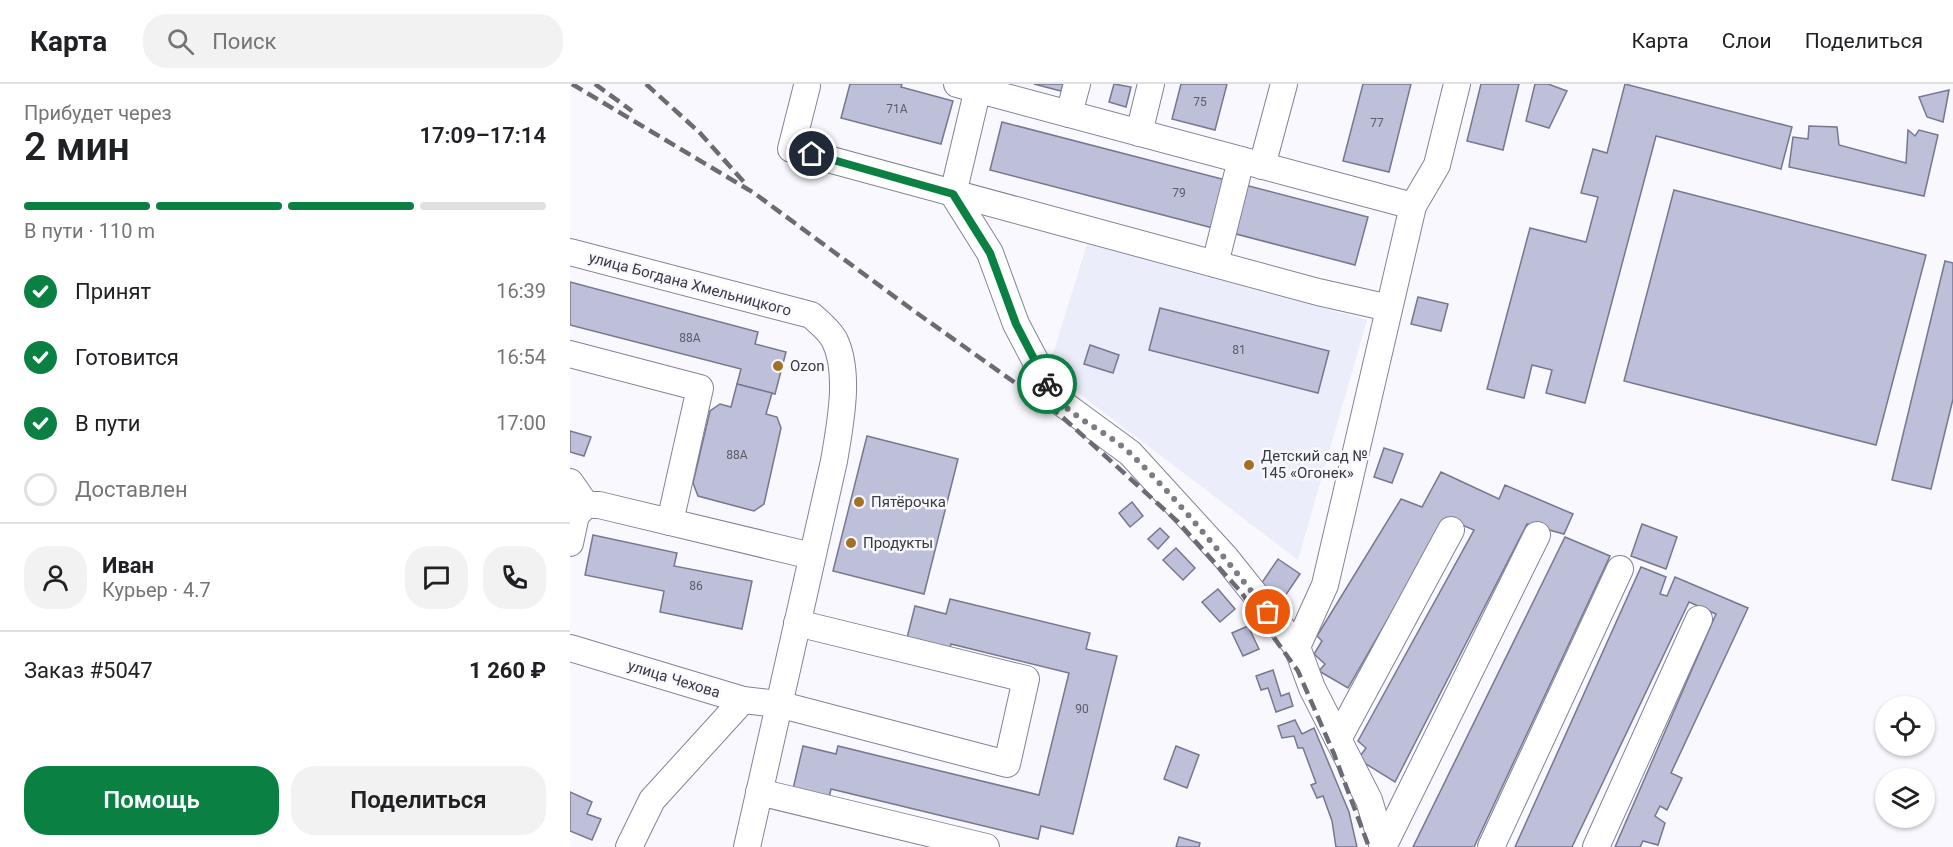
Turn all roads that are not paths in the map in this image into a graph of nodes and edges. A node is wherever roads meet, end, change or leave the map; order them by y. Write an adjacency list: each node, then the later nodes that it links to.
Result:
1 (1077, 84): 7 (street)
2 (1152, 84): 8 (street)
3 (1284, 84): 9 (street)
4 (1457, 84): 11 (street)
5 (807, 86): 10 (street)
6 (971, 86): 7 (street); 10 (street)
7 (1069, 114): 8 (street)
8 (1139, 133): 9 (street)
9 (1251, 163): 11 (street); 13 (street)
10 (953, 194): 13 (street); 26 (street)
11 (1413, 206): 14 (street)
12 (570, 252): 22 (street, улица Богдана Хмельницкого)
13 (1215, 264): 14 (street)
14 (1389, 308): 26 (street)
15 (570, 354): 18 (street)
16 (570, 482): 17 (street)
17 (586, 505): 18 (street); 21 (street)
18 (670, 522): 22 (street)
19 (1451, 530): 30 (street)
20 (1537, 535): 35 (street)
21 (570, 543)
22 (812, 556): 25 (street)
23 (1620, 569): 36 (street)
24 (1699, 620): 37 (street)
25 (797, 623): 29 (street); 29 (street, улица Чехова)
26 (1297, 647): 30 (street)
27 (570, 648): 28 (street, улица Чехова)
28 (743, 700): 29 (street, улица Чехова); 32 (street)
29 (778, 704): 31 (street)
30 (1338, 739): 35 (street)
31 (759, 792): 33 (street); 34 (street)
32 (629, 847)
33 (747, 847)
34 (986, 847)
35 (1383, 847)
36 (1491, 847)
37 (1596, 847)

